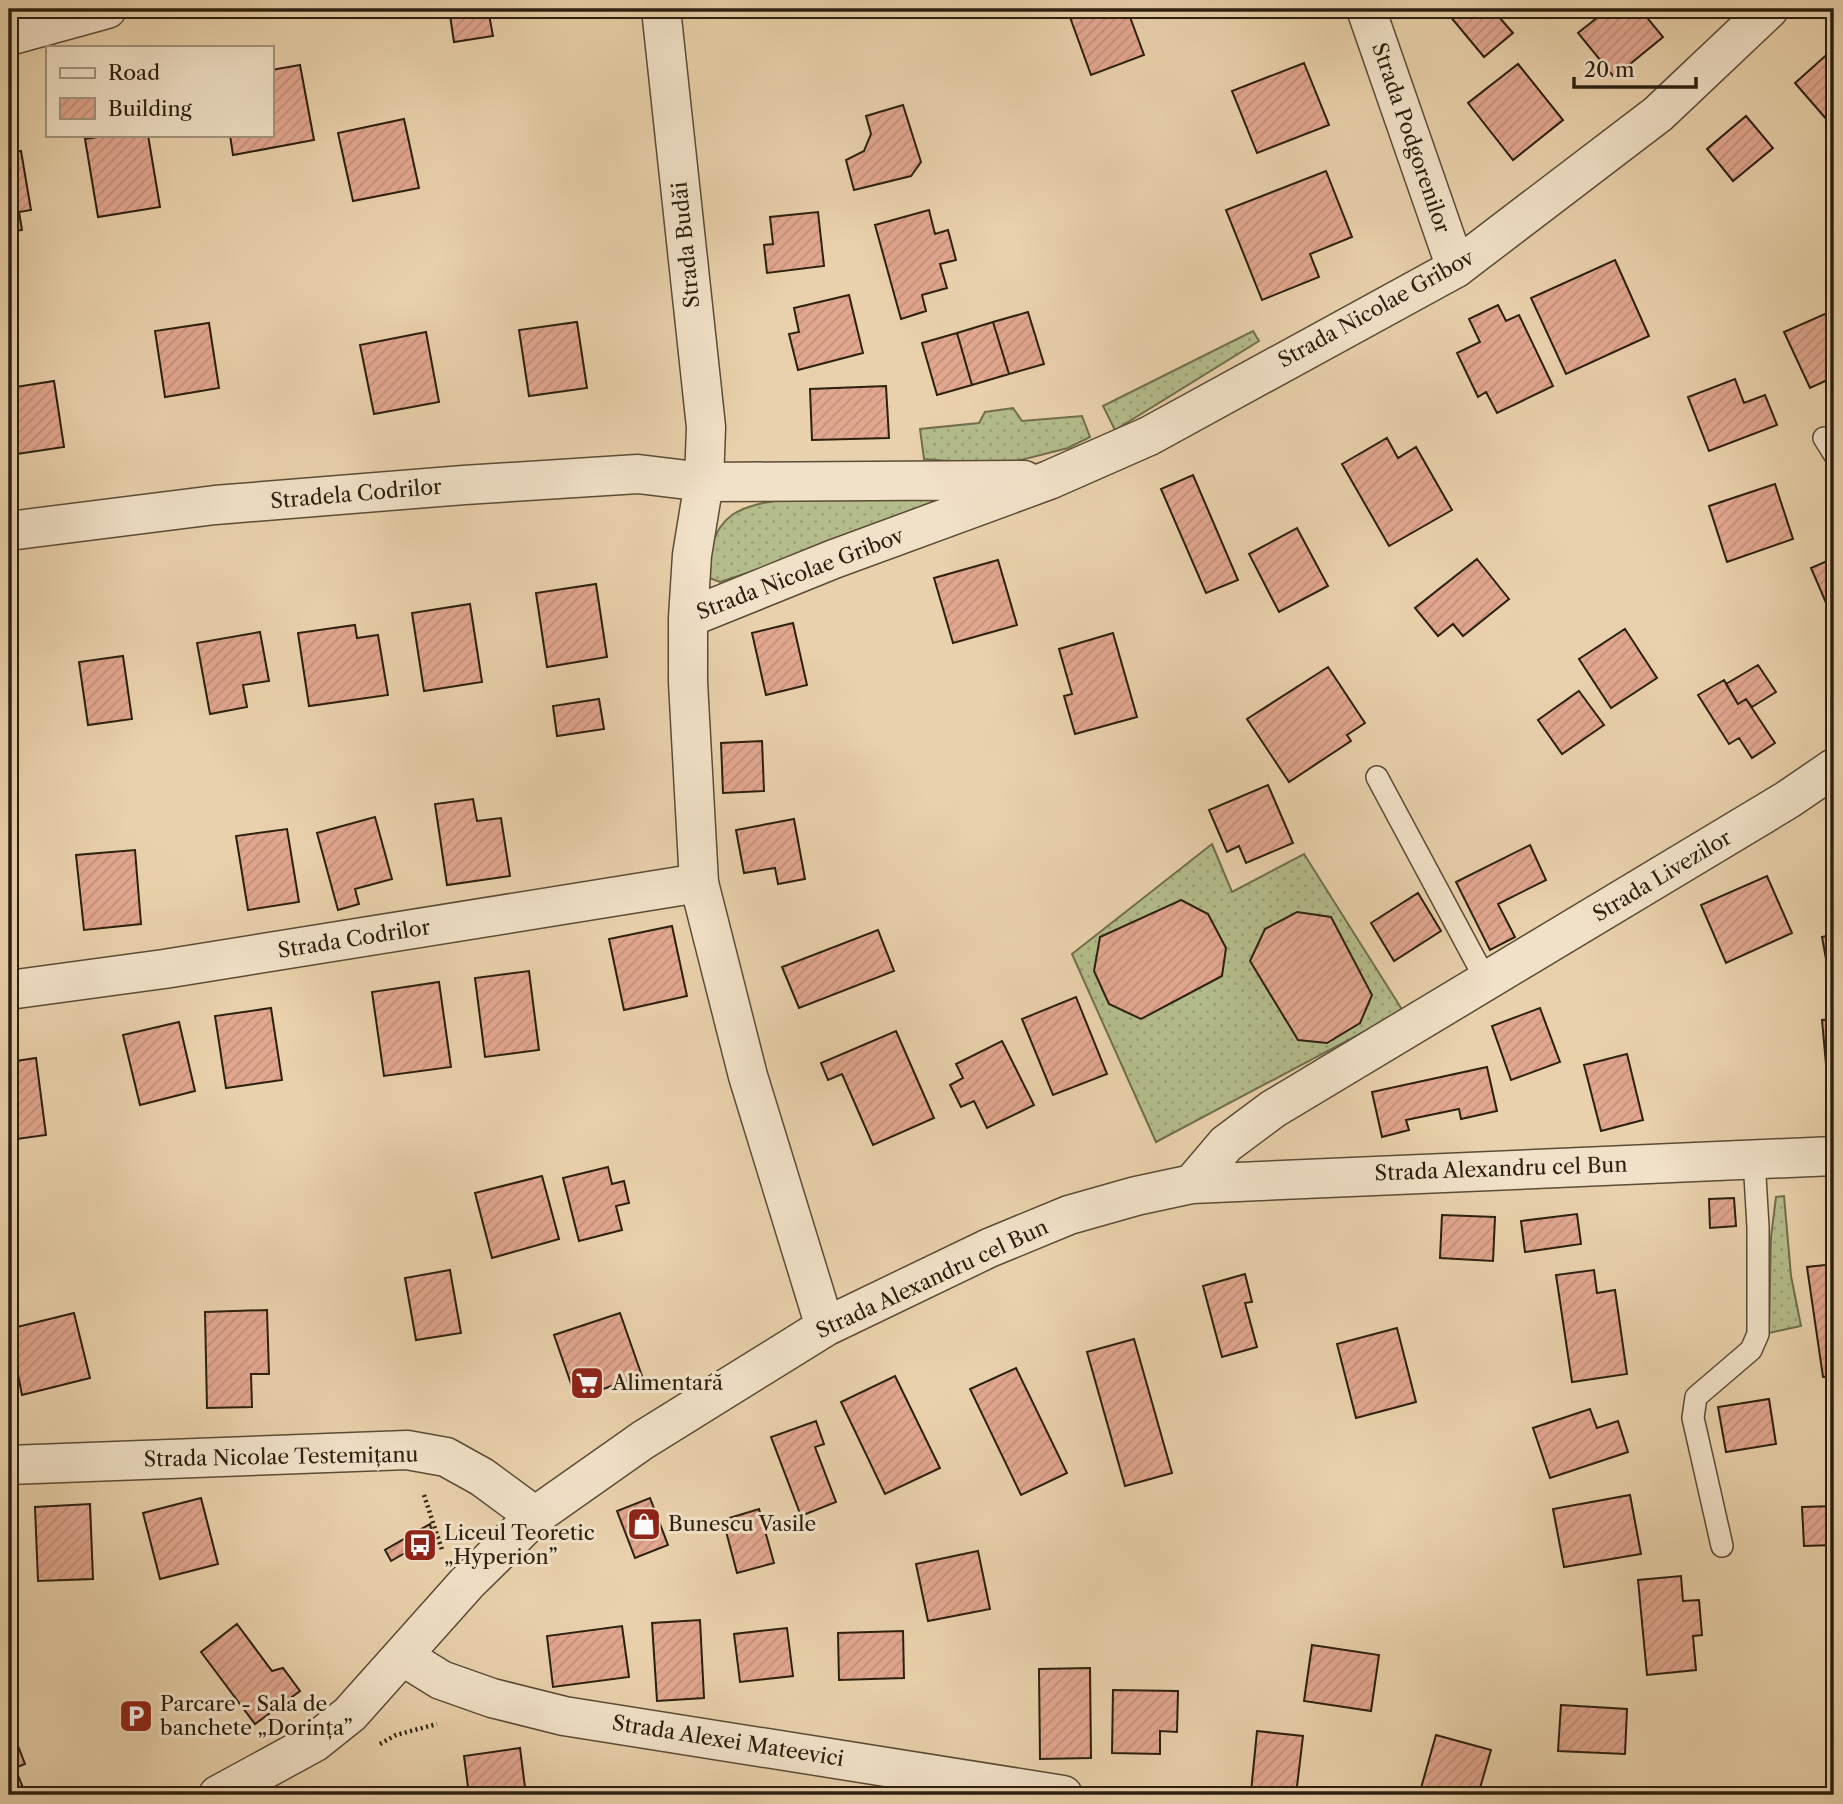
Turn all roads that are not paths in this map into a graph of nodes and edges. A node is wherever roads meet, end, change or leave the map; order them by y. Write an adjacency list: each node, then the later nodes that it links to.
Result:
1 (107, 9): 5 (street)
2 (661, 9): 8 (street, Strada Budăi)
3 (1366, 9): 6 (street, Strada Podgorenilor)
4 (1769, 9): 6 (street, Strada Nicolae Gribov)
5 (9, 36)
6 (1456, 268): 7 (street, Strada Nicolae Gribov)
7 (1049, 480): 8 (street, Strada Nicolae Gribov); 10 (street, Strada Nicolae Gribov)
8 (704, 482): 9 (street, Stradela Codrilor); 10 (street, Strada Nicolae Gribov)
9 (9, 531)
10 (688, 618): 13 (street)
11 (1834, 768): 14 (street, Strada Livezilor)
12 (1377, 777): 14 (lane)
13 (699, 883): 15 (street, Strada Codrilor); 19 (street)
14 (1487, 982): 18 (street, Strada Livezilor)
15 (9, 990)
16 (1834, 1156): 17 (street, Strada Alexandru cel Bun)
17 (1754, 1159): 18 (street, Strada Alexandru cel Bun); 22 (lane)
18 (1192, 1184): 19 (street, Strada Alexandru cel Bun)
19 (825, 1327): 21 (street, Strada Alexandru cel Bun)
20 (9, 1465): 21 (street, Strada Nicolae Testemițanu)
21 (535, 1516): 23 (street, Strada Alexandru cel Bun)
22 (1722, 1546)
23 (404, 1657): 24 (street, Strada Alexei Mateevici); 25 (street, Strada Alexandru cel Bun)
24 (1008, 1790): 26 (street, Strada Alexei Mateevici)
25 (203, 1791)
26 (1063, 1795)

